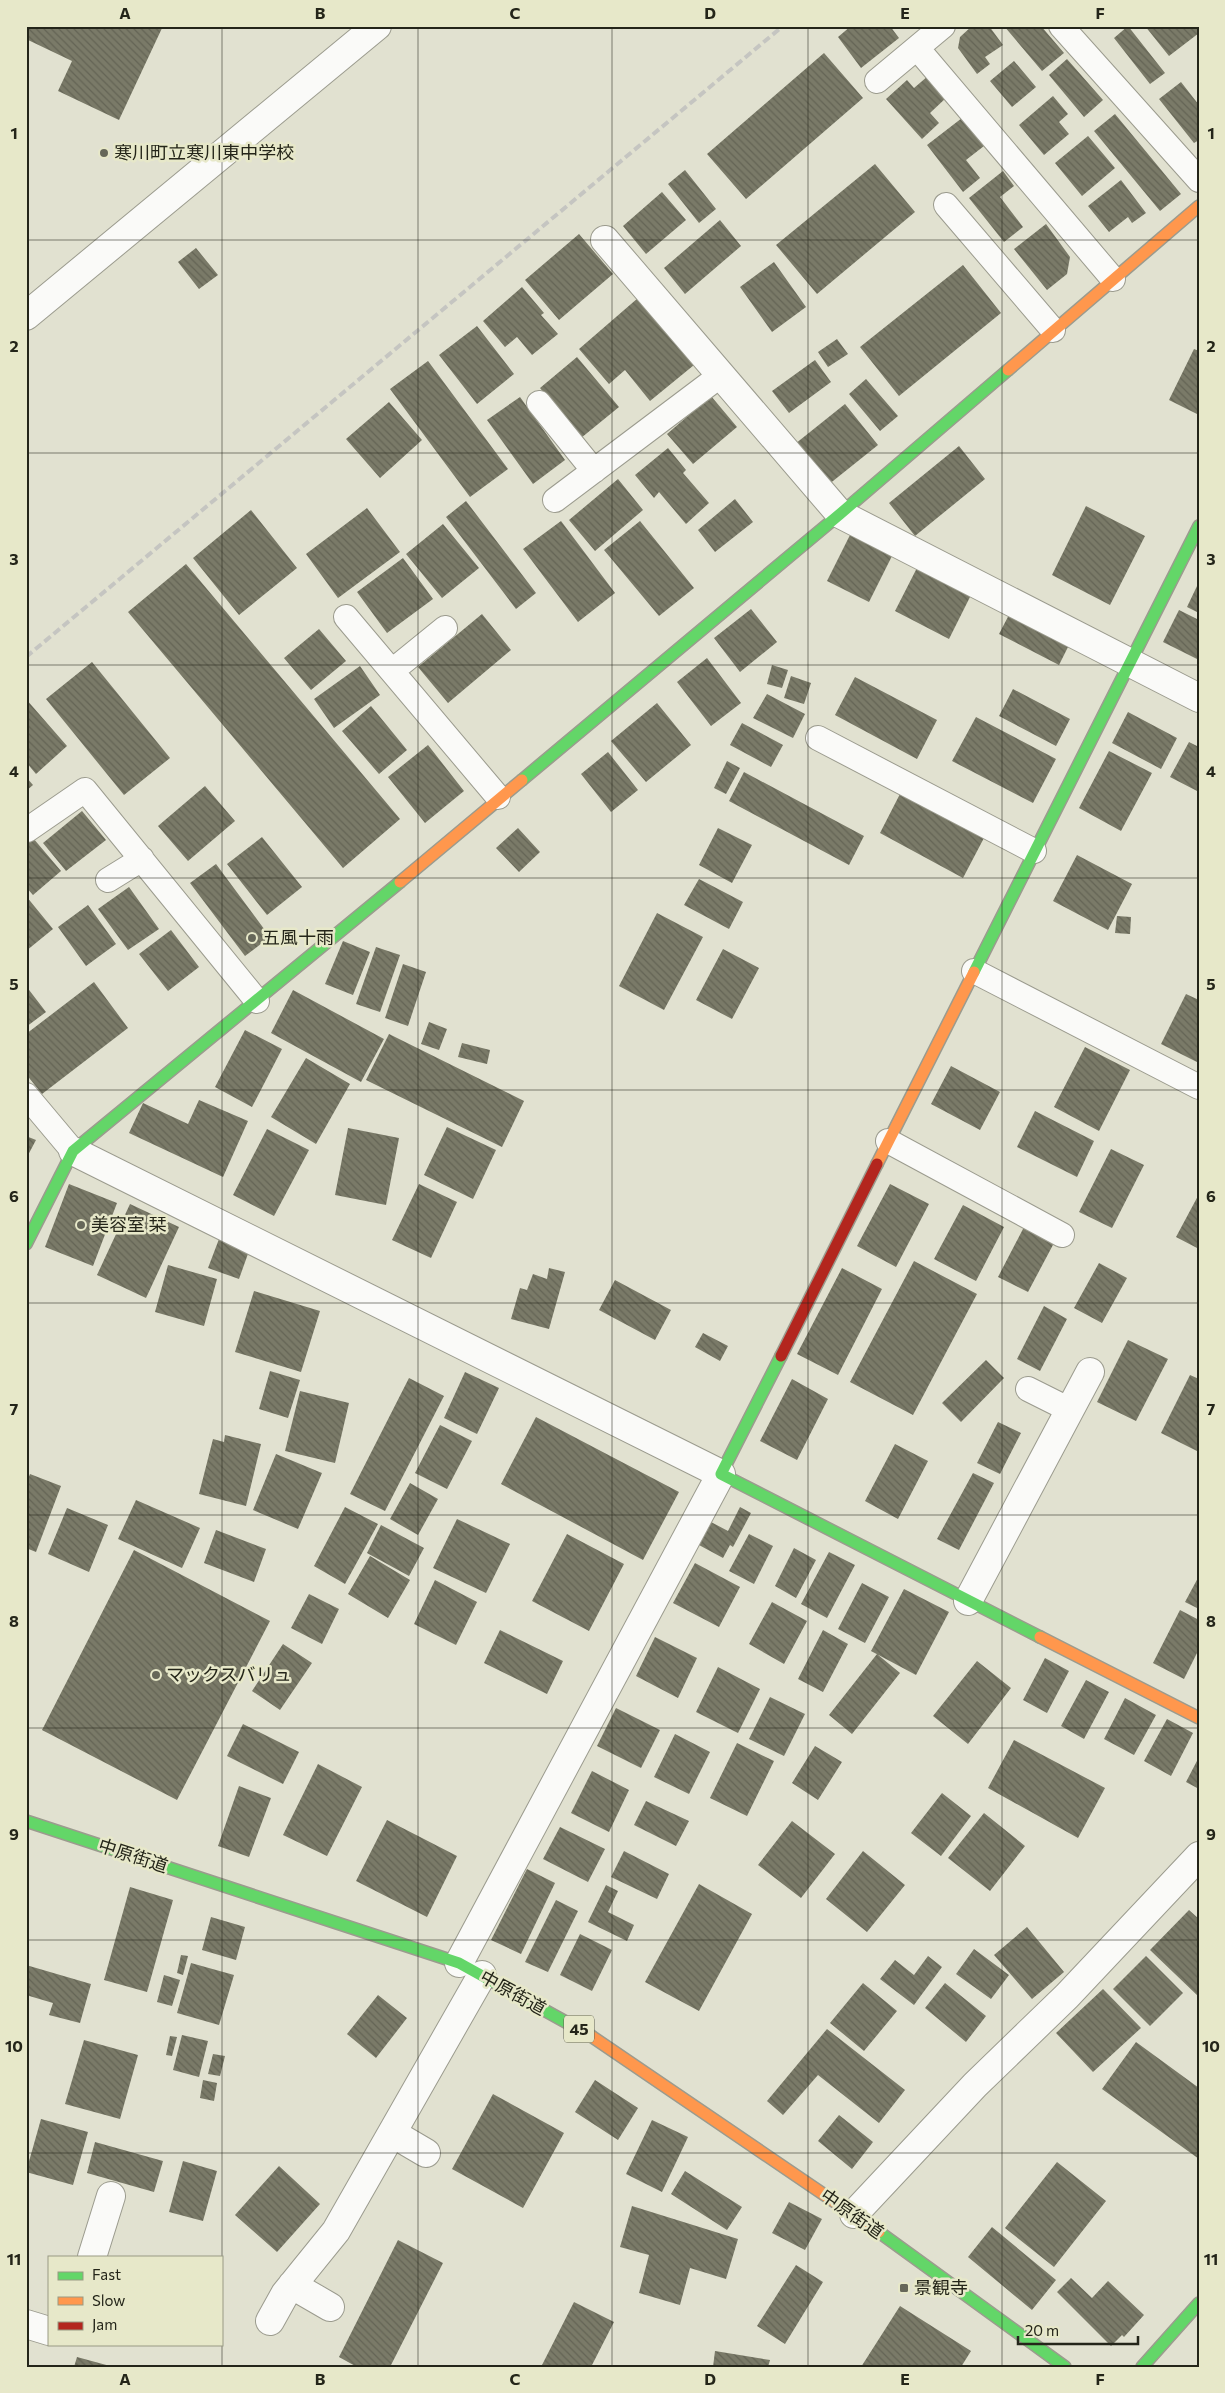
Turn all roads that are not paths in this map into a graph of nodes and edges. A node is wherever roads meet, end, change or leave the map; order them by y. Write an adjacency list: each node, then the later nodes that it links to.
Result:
1 (377, 26): 11 (street)
2 (943, 26): 4 (lane)
3 (1060, 26): 6 (lane)
4 (917, 48): 5 (lane); 10 (lane)
5 (877, 81)
6 (1199, 180)
7 (946, 205): 12 (lane)
8 (1199, 206): 10 (street)
9 (605, 240): 13 (street)
10 (1114, 279): 12 (street)
11 (26, 316)
12 (1053, 330): 17 (street)
13 (722, 375): 15 (lane); 17 (street)
14 (538, 403): 15 (lane)
15 (594, 471): 16 (lane)
16 (555, 500)
17 (840, 514): 21 (street); 25 (street)
18 (1199, 526): 21 (street)
19 (346, 617): 22 (lane)
20 (445, 628): 22 (lane)
21 (1128, 663): 23 (street); 27 (street)
22 (392, 670): 25 (lane)
23 (1199, 698)
24 (818, 738): 27 (lane)
25 (498, 797): 31 (street)
26 (27, 830): 28 (lane)
27 (1034, 850): 30 (street)
28 (142, 859): 29 (lane); 31 (lane)
29 (108, 880)
30 (974, 971): 32 (lane); 34 (street)
31 (257, 1001): 35 (street)
32 (1199, 1087)
33 (26, 1095): 35 (lane)
34 (888, 1142): 36 (lane); 41 (street)
35 (73, 1151): 37 (street); 41 (street)
36 (1062, 1235)
37 (26, 1244)
38 (1090, 1372): 40 (street)
39 (1028, 1389): 40 (lane)
40 (1070, 1410): 42 (street)
41 (721, 1474): 42 (street); 46 (street)
42 (968, 1601): 43 (street)
43 (1199, 1718)
44 (26, 1821): 46 (street, 中原街道 / 45)
45 (1199, 1856): 50 (street)
46 (471, 1969): 47 (street); 50 (street, 中原街道 / 45)
47 (392, 2133): 48 (street); 52 (street)
48 (426, 2153)
49 (111, 2196): 51 (street)
50 (854, 2214): 58 (street, 中原街道 / 45)
51 (92, 2256)
52 (292, 2285): 54 (street); 55 (street)
53 (1199, 2303): 59 (street)
54 (330, 2307)
55 (270, 2321)
56 (26, 2324): 57 (street)
57 (48, 2332)
58 (1065, 2367)
59 (1142, 2367)

